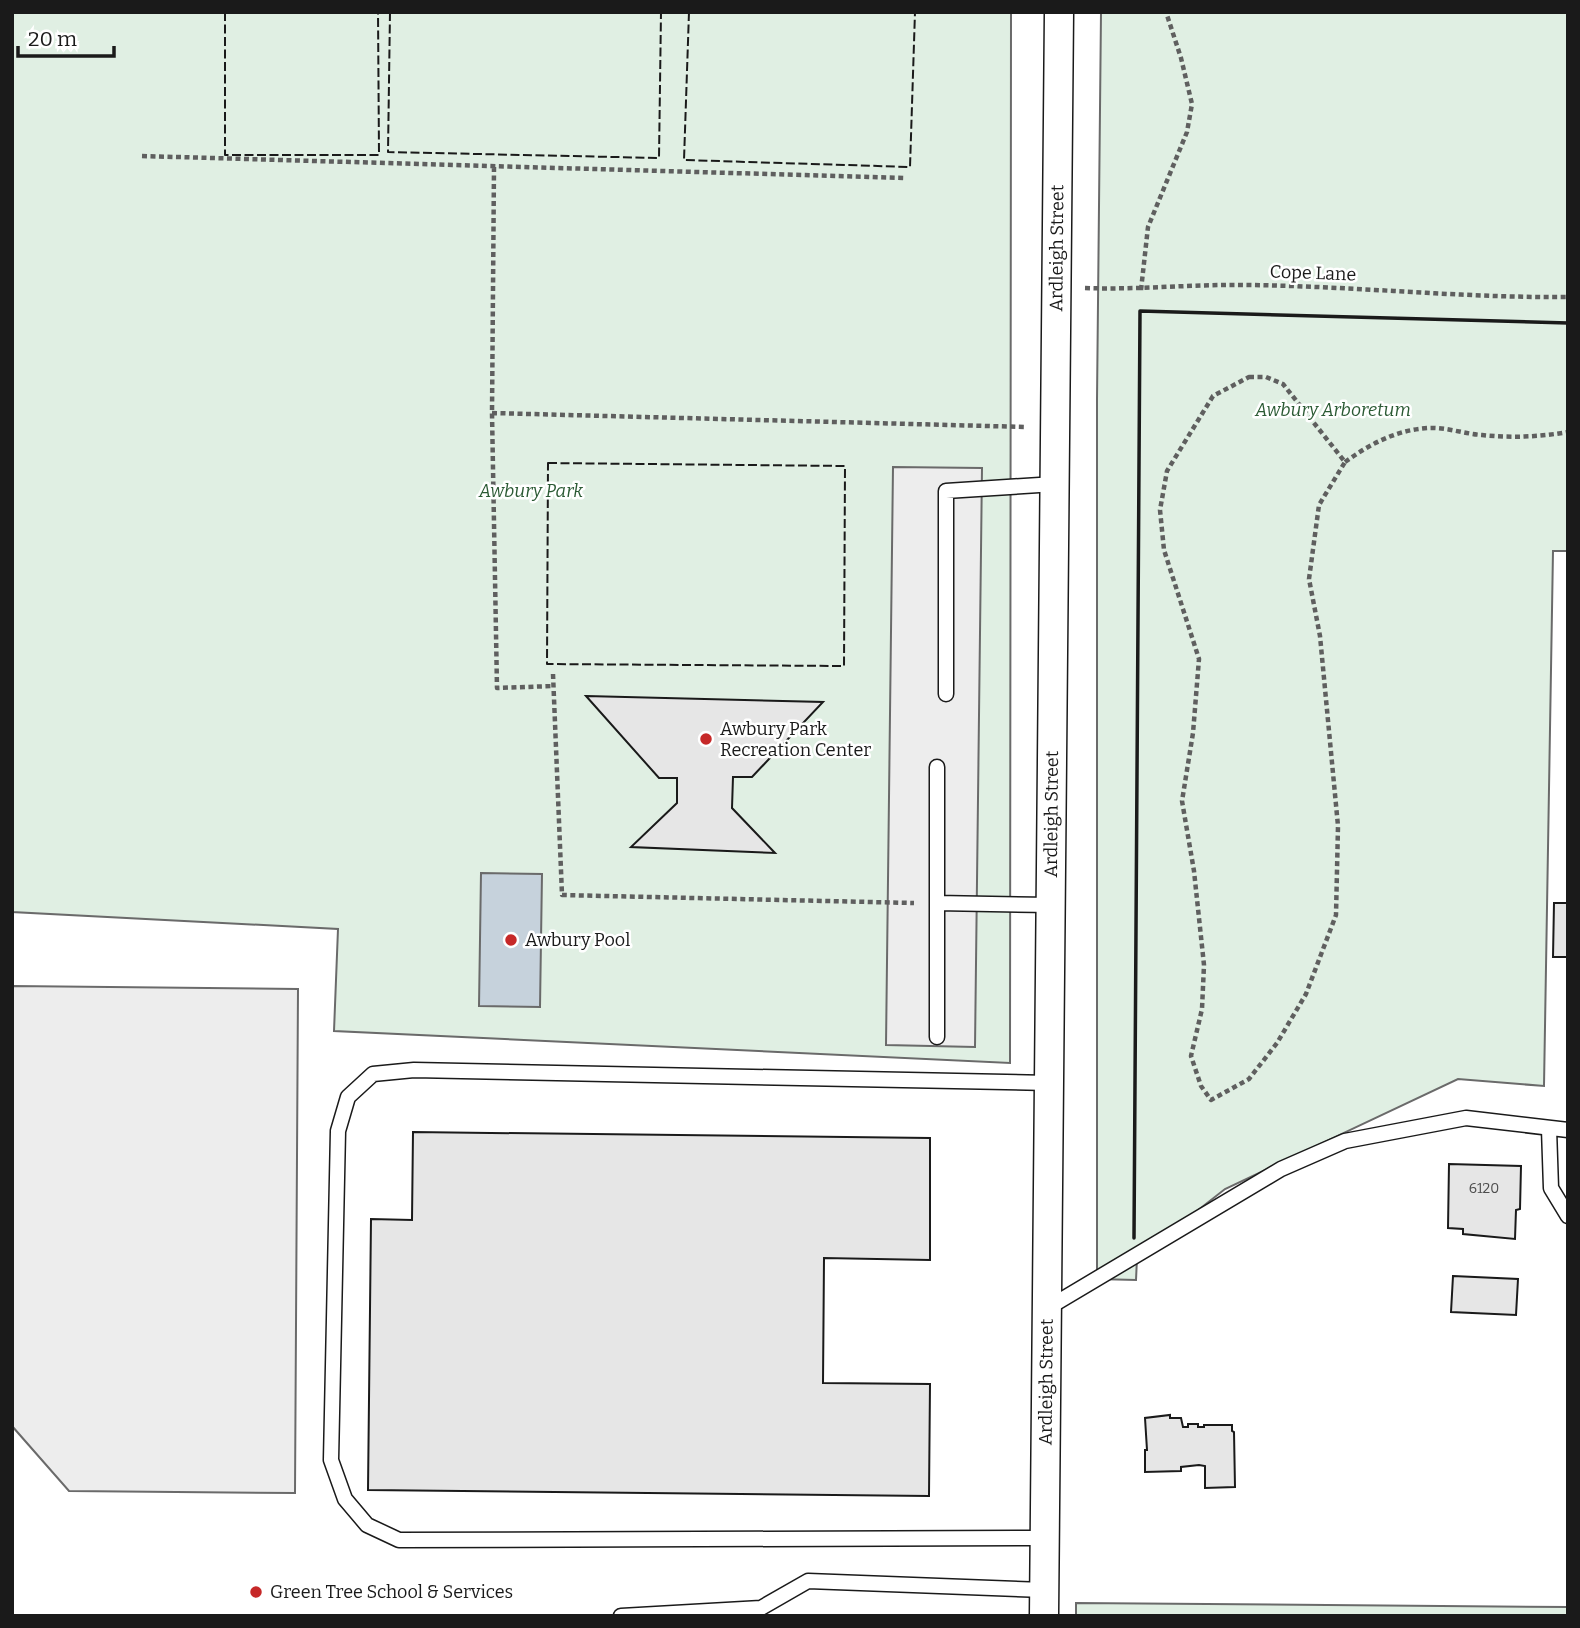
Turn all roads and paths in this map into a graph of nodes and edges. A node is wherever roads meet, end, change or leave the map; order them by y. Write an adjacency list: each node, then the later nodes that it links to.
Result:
1 (1059, 12): 6 (street, Ardleigh Street)
2 (1166, 12): 7 (path)
3 (142, 156): 4 (path)
4 (494, 167): 5 (path); 9 (path)
5 (906, 178)
6 (1057, 288): 7 (path, Cope Lane); 10 (street, Ardleigh Street)
7 (1141, 290): 8 (path, Cope Lane)
8 (1568, 297)
9 (492, 413): 10 (path); 15 (path)
10 (1055, 428): 13 (street, Ardleigh Street)
11 (1568, 432): 12 (path)
12 (1345, 462): 12 (path)
13 (1055, 484): 16 (lane); 19 (street, Ardleigh Street)
14 (553, 674): 15 (path)
15 (554, 686): 18 (path)
16 (946, 694)
17 (937, 767): 18 (lane)
18 (937, 903): 19 (lane); 20 (lane)
19 (1051, 905): 21 (street, Ardleigh Street)
20 (937, 1037)
21 (1049, 1083): 25 (street, Ardleigh Street); 26 (lane)
22 (1549, 1129): 23 (lane); 24 (lane); 25 (lane)
23 (1568, 1130)
24 (1568, 1216)
25 (1046, 1309): 26 (street, Ardleigh Street)
26 (1045, 1538): 27 (street, Ardleigh Street)
27 (1044, 1603): 28 (lane)
28 (621, 1616)

